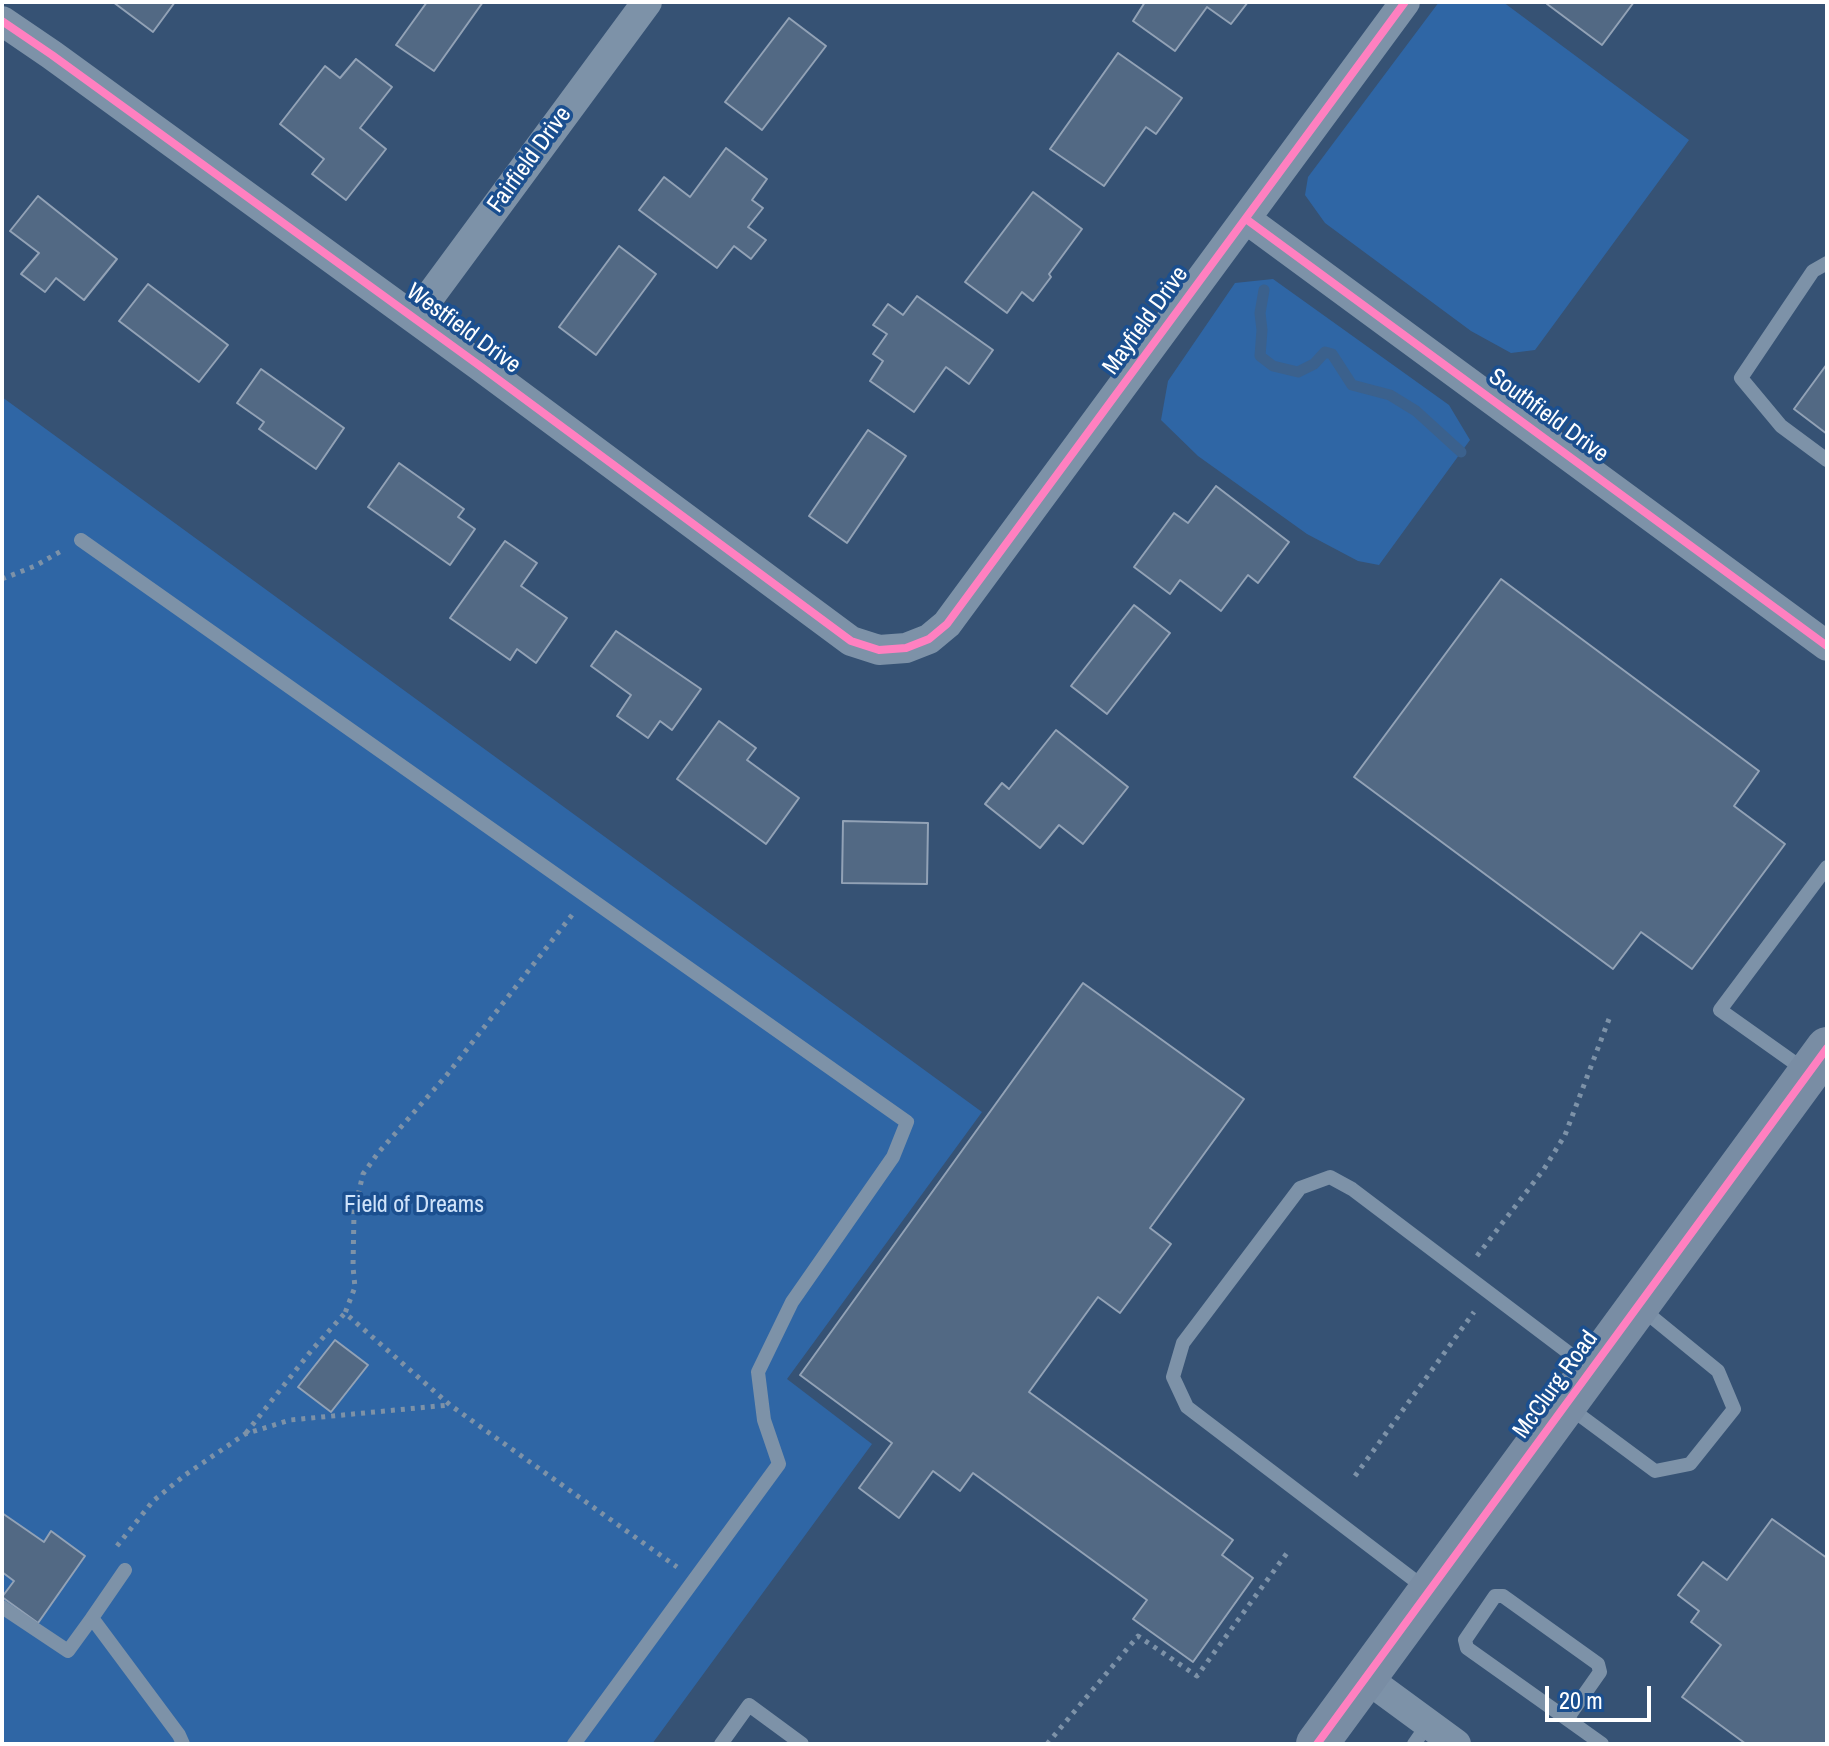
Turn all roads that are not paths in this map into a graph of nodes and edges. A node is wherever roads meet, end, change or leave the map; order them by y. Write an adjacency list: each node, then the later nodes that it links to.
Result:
1 (647, 2): 6 (street, Fairfield Drive)
2 (1405, 2): 4 (street, Mayfield Drive)
3 (2, 21): 6 (street, Westfield Drive)
4 (1246, 219): 9 (street, Southfield Drive); 10 (street, Mayfield Drive)
5 (1827, 263): 7 (lane)
6 (414, 318): 10 (street, Westfield Drive)
7 (1827, 460)
8 (81, 540): 24 (lane)
9 (1827, 646)
10 (906, 648)
11 (1827, 867): 12 (lane)
12 (1818, 1061): 13 (street, McClurg Road)
13 (1638, 1306): 14 (street, McClurg Road); 15 (lane)
14 (1592, 1370): 15 (street, McClurg Road); 17 (lane)
15 (1566, 1405): 17 (street, McClurg Road)
16 (125, 1570): 19 (lane)
17 (1430, 1592): 20 (street, McClurg Road)
18 (2, 1607): 19 (lane)
19 (92, 1618): 23 (lane)
20 (1366, 1678): 22 (street); 27 (street, McClurg Road)
21 (1567, 1719): 21 (lane); 29 (lane)
22 (1421, 1734): 28 (street)
23 (183, 1744)
24 (574, 1744)
25 (721, 1744): 26 (lane)
26 (802, 1744)
27 (1317, 1744)
28 (1456, 1744)
29 (1602, 1744)

